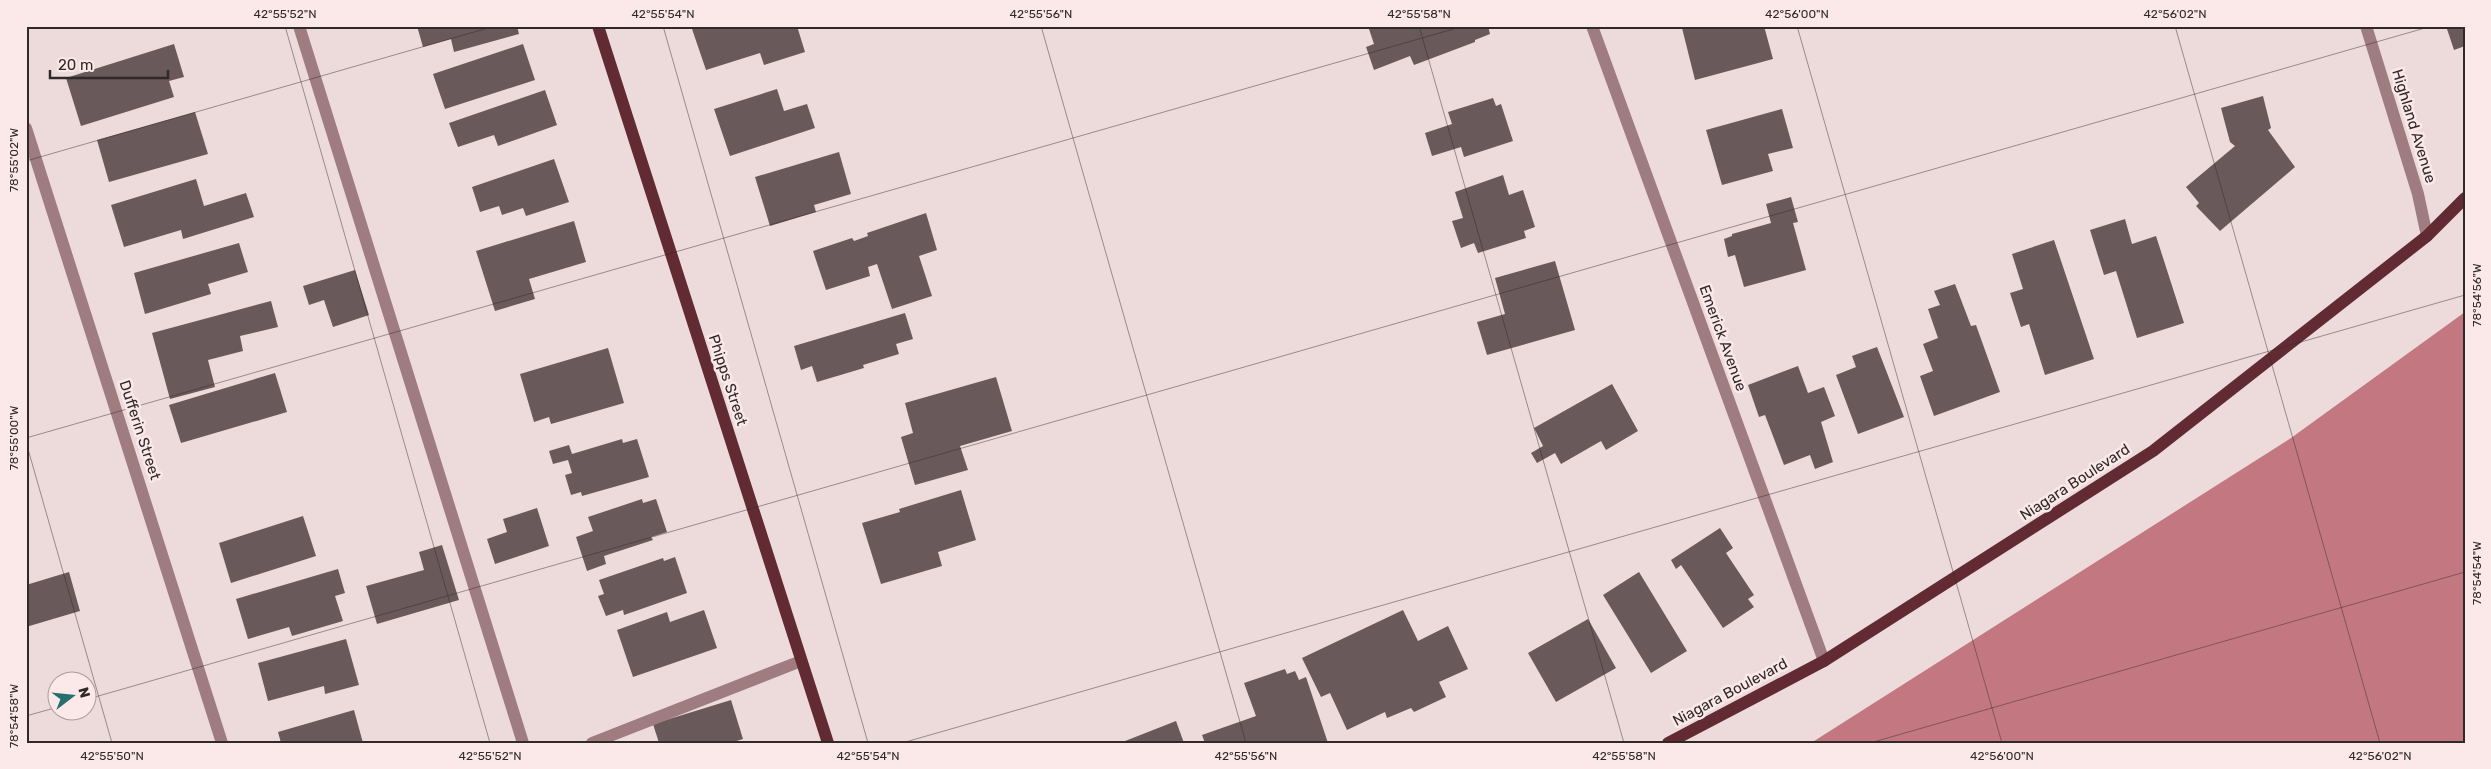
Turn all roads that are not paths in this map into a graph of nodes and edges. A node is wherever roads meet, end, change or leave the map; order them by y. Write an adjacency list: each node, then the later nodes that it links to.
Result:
1 (299, 26): 11 (street)
2 (598, 26): 8 (main road, Phipps Street)
3 (1592, 26): 9 (street, Emerick Avenue)
4 (2366, 26): 7 (street, Highland Avenue)
5 (26, 128): 10 (street, Dufferin Street)
6 (2465, 198): 7 (main road, Niagara Boulevard)
7 (2427, 236): 9 (main road, Niagara Boulevard)
8 (801, 660): 12 (street); 13 (main road, Phipps Street)
9 (1824, 661): 14 (main road, Niagara Boulevard)
10 (222, 743)
11 (523, 743)
12 (592, 743)
13 (828, 743)
14 (1668, 743)

